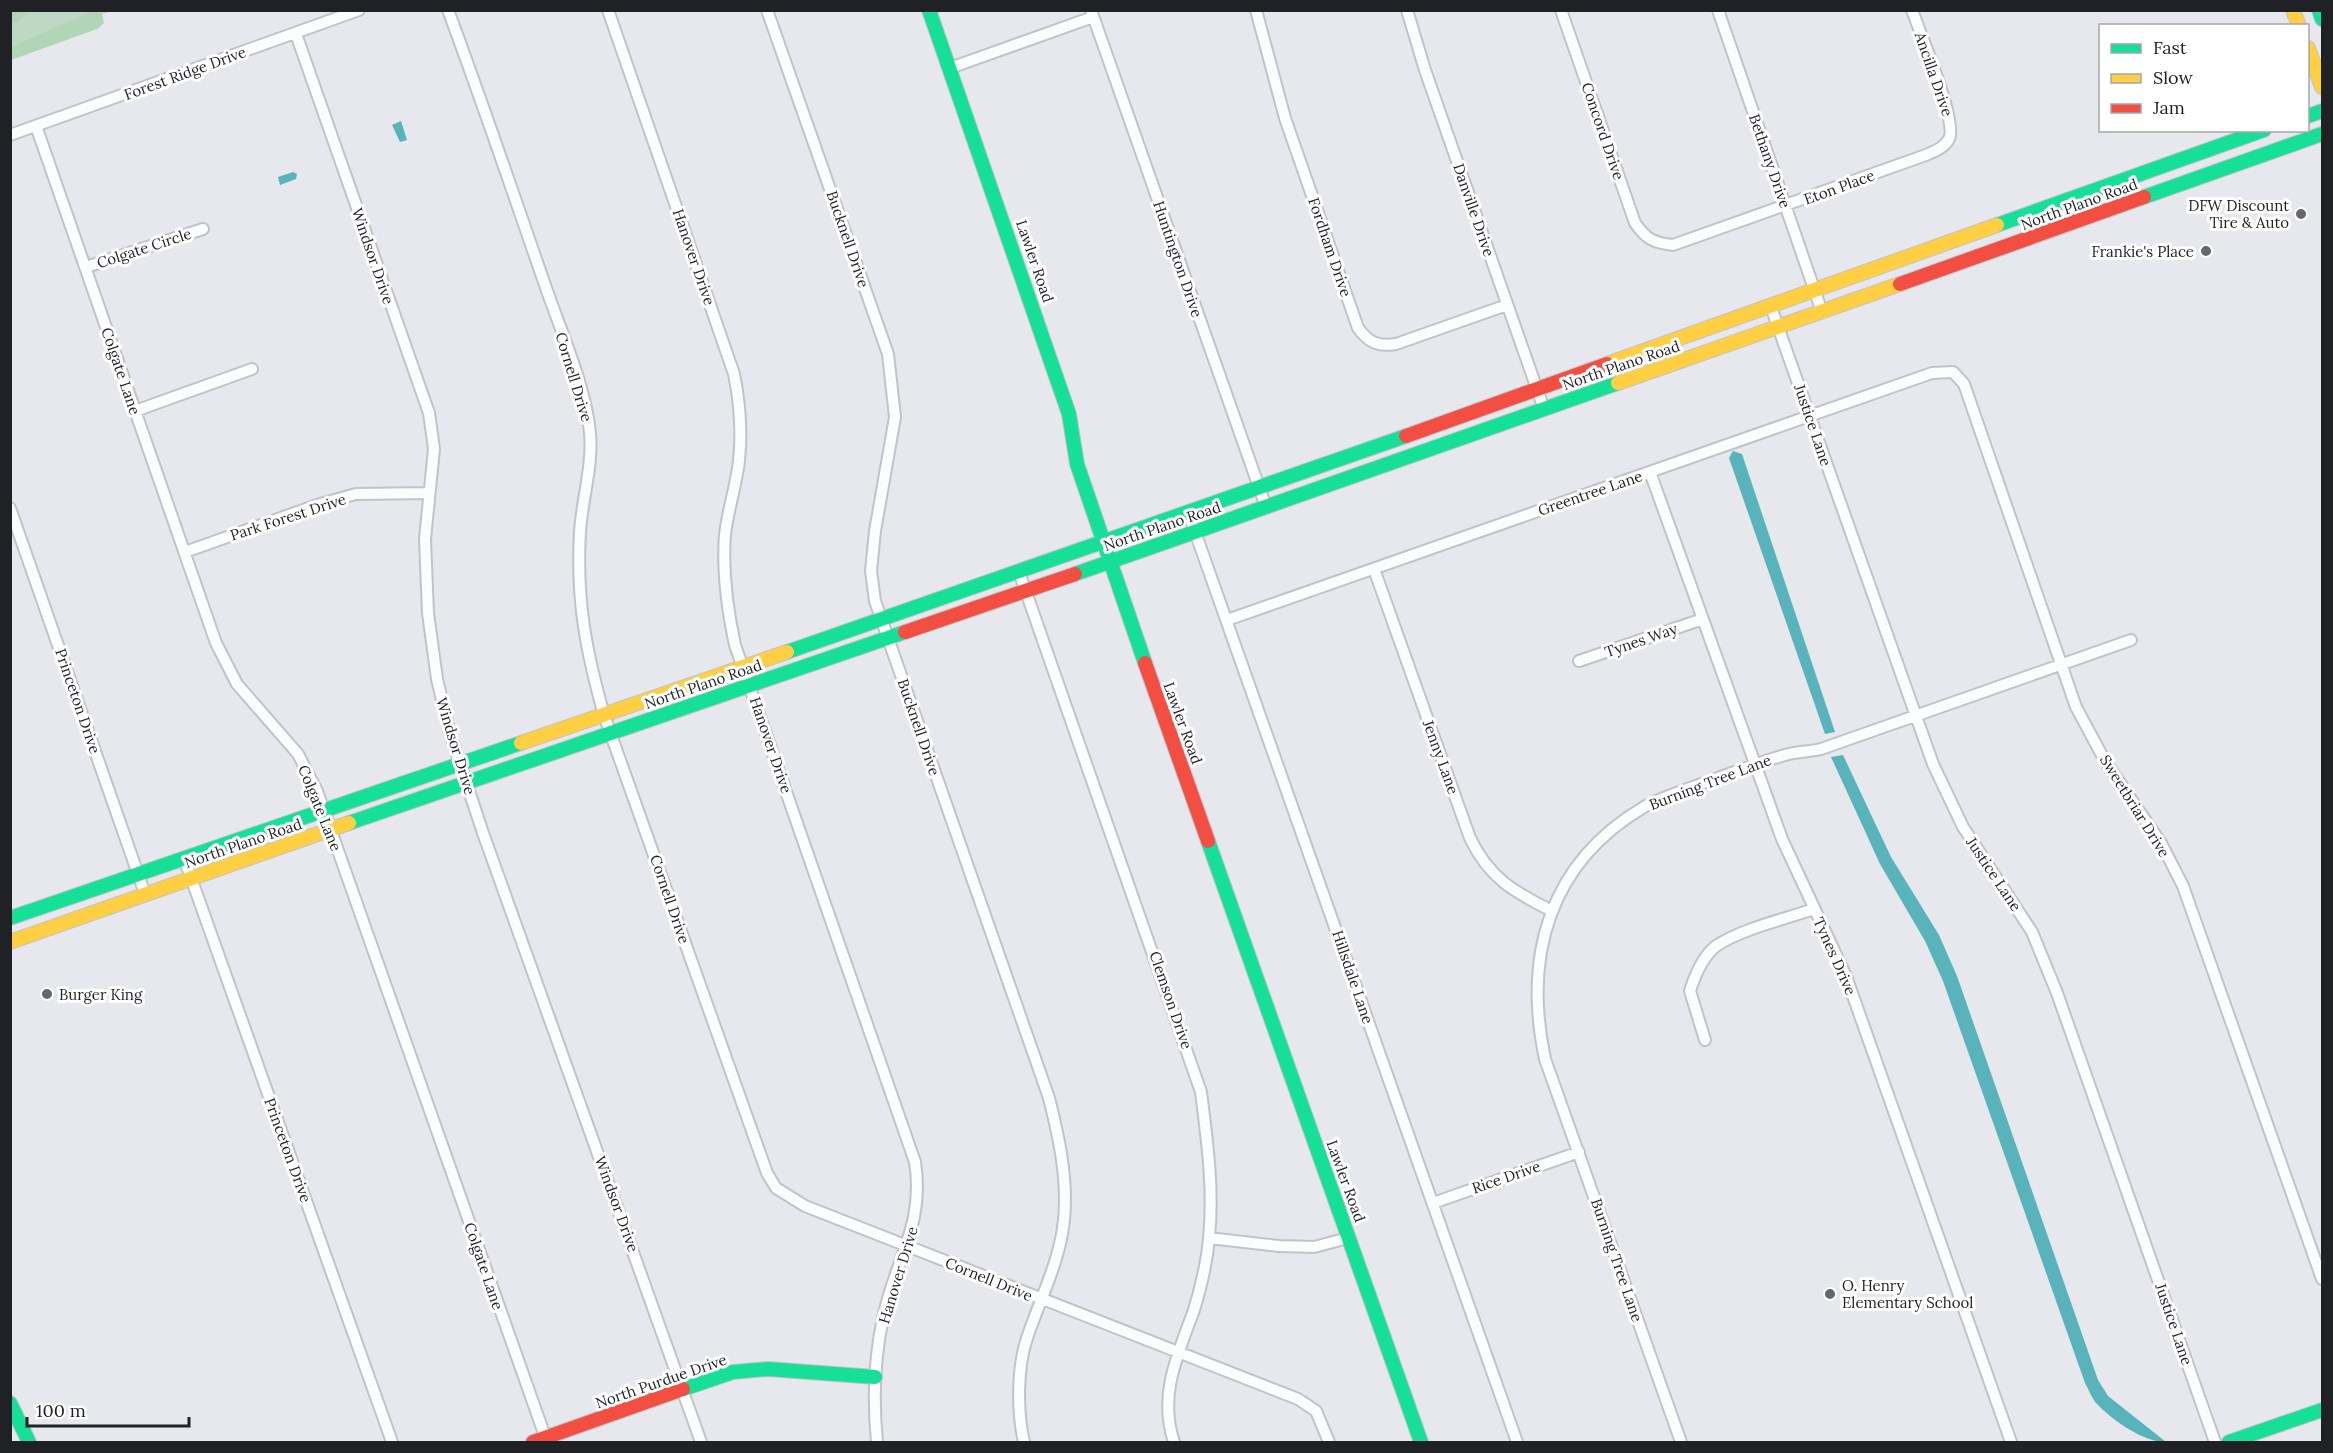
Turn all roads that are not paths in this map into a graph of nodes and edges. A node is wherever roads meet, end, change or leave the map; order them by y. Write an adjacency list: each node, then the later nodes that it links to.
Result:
1 (359, 10): 14 (street, Forest Ridge Drive)
2 (448, 10): 60 (street, Cornell Drive)
3 (608, 10): 58 (street, Hanover Drive)
4 (767, 10): 51 (street, Bucknell Drive)
5 (929, 10): 16 (main road, Lawler Road)
6 (1256, 10): 28 (street, Fordham Drive)
7 (1407, 10): 28 (street, Danville Drive)
8 (1561, 10): 25 (street, Concord Drive)
9 (1718, 10): 23 (street, Bethany Drive)
10 (1912, 10): 22 (street, Ancilla Drive)
11 (2319, 10): 13 (main road)
12 (1092, 14): 16 (street); 39 (street, Huntington Drive)
13 (2322, 19)
14 (296, 34): 18 (street, Forest Ridge Drive); 40 (street, Windsor Drive)
15 (2309, 53): 17 (main road)
16 (950, 68): 45 (main road, Lawler Road)
17 (2322, 87)
18 (36, 126): 21 (street, Forest Ridge Drive); 26 (street, Colgate Lane)
19 (2258, 132): 27 (main road, North Plano Road)
20 (2322, 134): 30 (main road, North Plano Road)
21 (10, 135)
22 (1950, 138): 23 (street, Eton Place)
23 (1786, 206): 25 (street, Eton Place); 27 (street, Bethany Drive)
24 (203, 228): 26 (street, Colgate Circle)
25 (1655, 243)
26 (86, 267): 36 (street, Colgate Lane)
27 (1815, 291): 29 (main road, North Plano Road); 30 (street, Bethany Drive)
28 (1507, 305): 34 (street, Danville Drive)
29 (1771, 307): 31 (street, Justice Lane); 34 (main road, North Plano Road)
30 (1822, 312): 31 (main road, North Plano Road)
31 (1779, 327): 35 (main road, North Plano Road); 37 (street, Justice Lane)
32 (252, 369): 36 (street)
33 (1953, 372): 37 (street, Greentree Lane); 57 (street, Sweetbriar Drive)
34 (1537, 390): 35 (street, Danville Drive); 39 (main road, North Plano Road)
35 (1544, 410): 41 (main road, North Plano Road)
36 (135, 411): 46 (street, Colgate Lane)
37 (1810, 415): 38 (street, Greentree Lane); 61 (street, Justice Lane)
38 (1650, 472): 48 (street, Greentree Lane); 52 (street, Tynes Drive)
39 (1258, 487): 41 (street, Huntington Drive); 43 (main road, North Plano Road)
40 (429, 493): 46 (street, Park Forest Drive); 64 (street, Windsor Drive)
41 (1266, 507): 44 (main road, North Plano Road)
42 (10, 508): 69 (street, Princeton Drive)
43 (1188, 513): 44 (street, Hillsdale Lane); 45 (main road, North Plano Road)
44 (1196, 533): 47 (main road, North Plano Road); 53 (street, Hillsdale Lane)
45 (1102, 544): 47 (main road, Lawler Road); 49 (main road, North Plano Road)
46 (185, 552): 66 (street, Colgate Lane)
47 (1108, 562): 50 (main road, North Plano Road); 82 (main road, Lawler Road)
48 (1374, 569): 53 (street, Greentree Lane); 74 (street, Jenny Lane)
49 (1019, 572): 50 (street, Clemson Drive); 51 (main road, North Plano Road)
50 (1026, 591): 54 (main road, North Plano Road); 81 (street, Clemson Drive)
51 (881, 618): 54 (street, Bucknell Drive); 58 (main road, North Plano Road)
52 (1703, 619): 56 (street, Tynes Way); 63 (street, Tynes Drive)
53 (1227, 620): 80 (street, Hillsdale Lane)
54 (888, 639): 59 (main road, North Plano Road); 85 (street, Bucknell Drive)
55 (2131, 640): 57 (street, Burning Tree Lane)
56 (1579, 661)
57 (2061, 665): 61 (street, Burning Tree Lane); 84 (street, Sweetbriar Drive)
58 (742, 667): 59 (street, Hanover Drive); 60 (main road, North Plano Road)
59 (750, 686): 62 (main road, North Plano Road); 83 (street, Hanover Drive)
60 (604, 715): 62 (street, Cornell Drive); 64 (main road, North Plano Road)
61 (1915, 717): 63 (street, Burning Tree Lane); 103 (street, Justice Lane)
62 (611, 733): 65 (main road, North Plano Road); 83 (street, Cornell Drive)
63 (1754, 764): 73 (street, Tynes Drive); 74 (street, Burning Tree Lane)
64 (461, 765): 65 (street, Windsor Drive); 66 (main road, North Plano Road)
65 (467, 782): 67 (main road, North Plano Road); 88 (street, Windsor Drive)
66 (324, 811): 67 (street, Colgate Lane); 68 (main road, North Plano Road)
67 (330, 830): 70 (main road, North Plano Road); 91 (street, Colgate Lane)
68 (184, 858): 69 (main road, North Plano Road); 70 (street, Princeton Drive)
69 (138, 873): 71 (street, Princeton Drive); 72 (main road, North Plano Road)
70 (191, 878): 71 (main road, North Plano Road); 93 (street, Princeton Drive)
71 (145, 894): 77 (main road, North Plano Road)
72 (56, 902): 75 (main road, North Plano Road); 76 (main road)
73 (1814, 909): 78 (street); 102 (street, Tynes Drive)
74 (1552, 911): 79 (street, Burning Tree Lane)
75 (10, 918)
76 (10, 929)
77 (10, 942)
78 (1705, 1040)
79 (1579, 1152): 80 (street, Rice Drive); 101 (street, Burning Tree Lane)
80 (1433, 1203): 100 (street, Hillsdale Lane)
81 (1209, 1238): 82 (street); 86 (street, Clemson Drive)
82 (1348, 1238): 99 (main road, Lawler Road)
83 (908, 1246): 85 (street, Cornell Drive); 87 (street, Hanover Drive)
84 (2322, 1279)
85 (1042, 1300): 86 (street, Cornell Drive); 96 (street, Bucknell Drive)
86 (1178, 1352): 97 (street, Clemson Drive); 98 (street, Cornell Drive)
87 (875, 1377): 88 (main road, North Purdue Drive); 95 (street, Hanover Drive)
88 (682, 1389): 91 (main road, North Purdue Drive); 94 (street, Windsor Drive)
89 (10, 1403): 92 (main road)
90 (2322, 1410): 104 (main road)
91 (542, 1441)
92 (28, 1443)
93 (392, 1443)
94 (701, 1443)
95 (877, 1443)
96 (1024, 1443)
97 (1174, 1443)
98 (1329, 1443)
99 (1421, 1443)
100 (1517, 1443)
101 (1681, 1443)
102 (2011, 1443)
103 (2216, 1443)
104 (2229, 1443)

